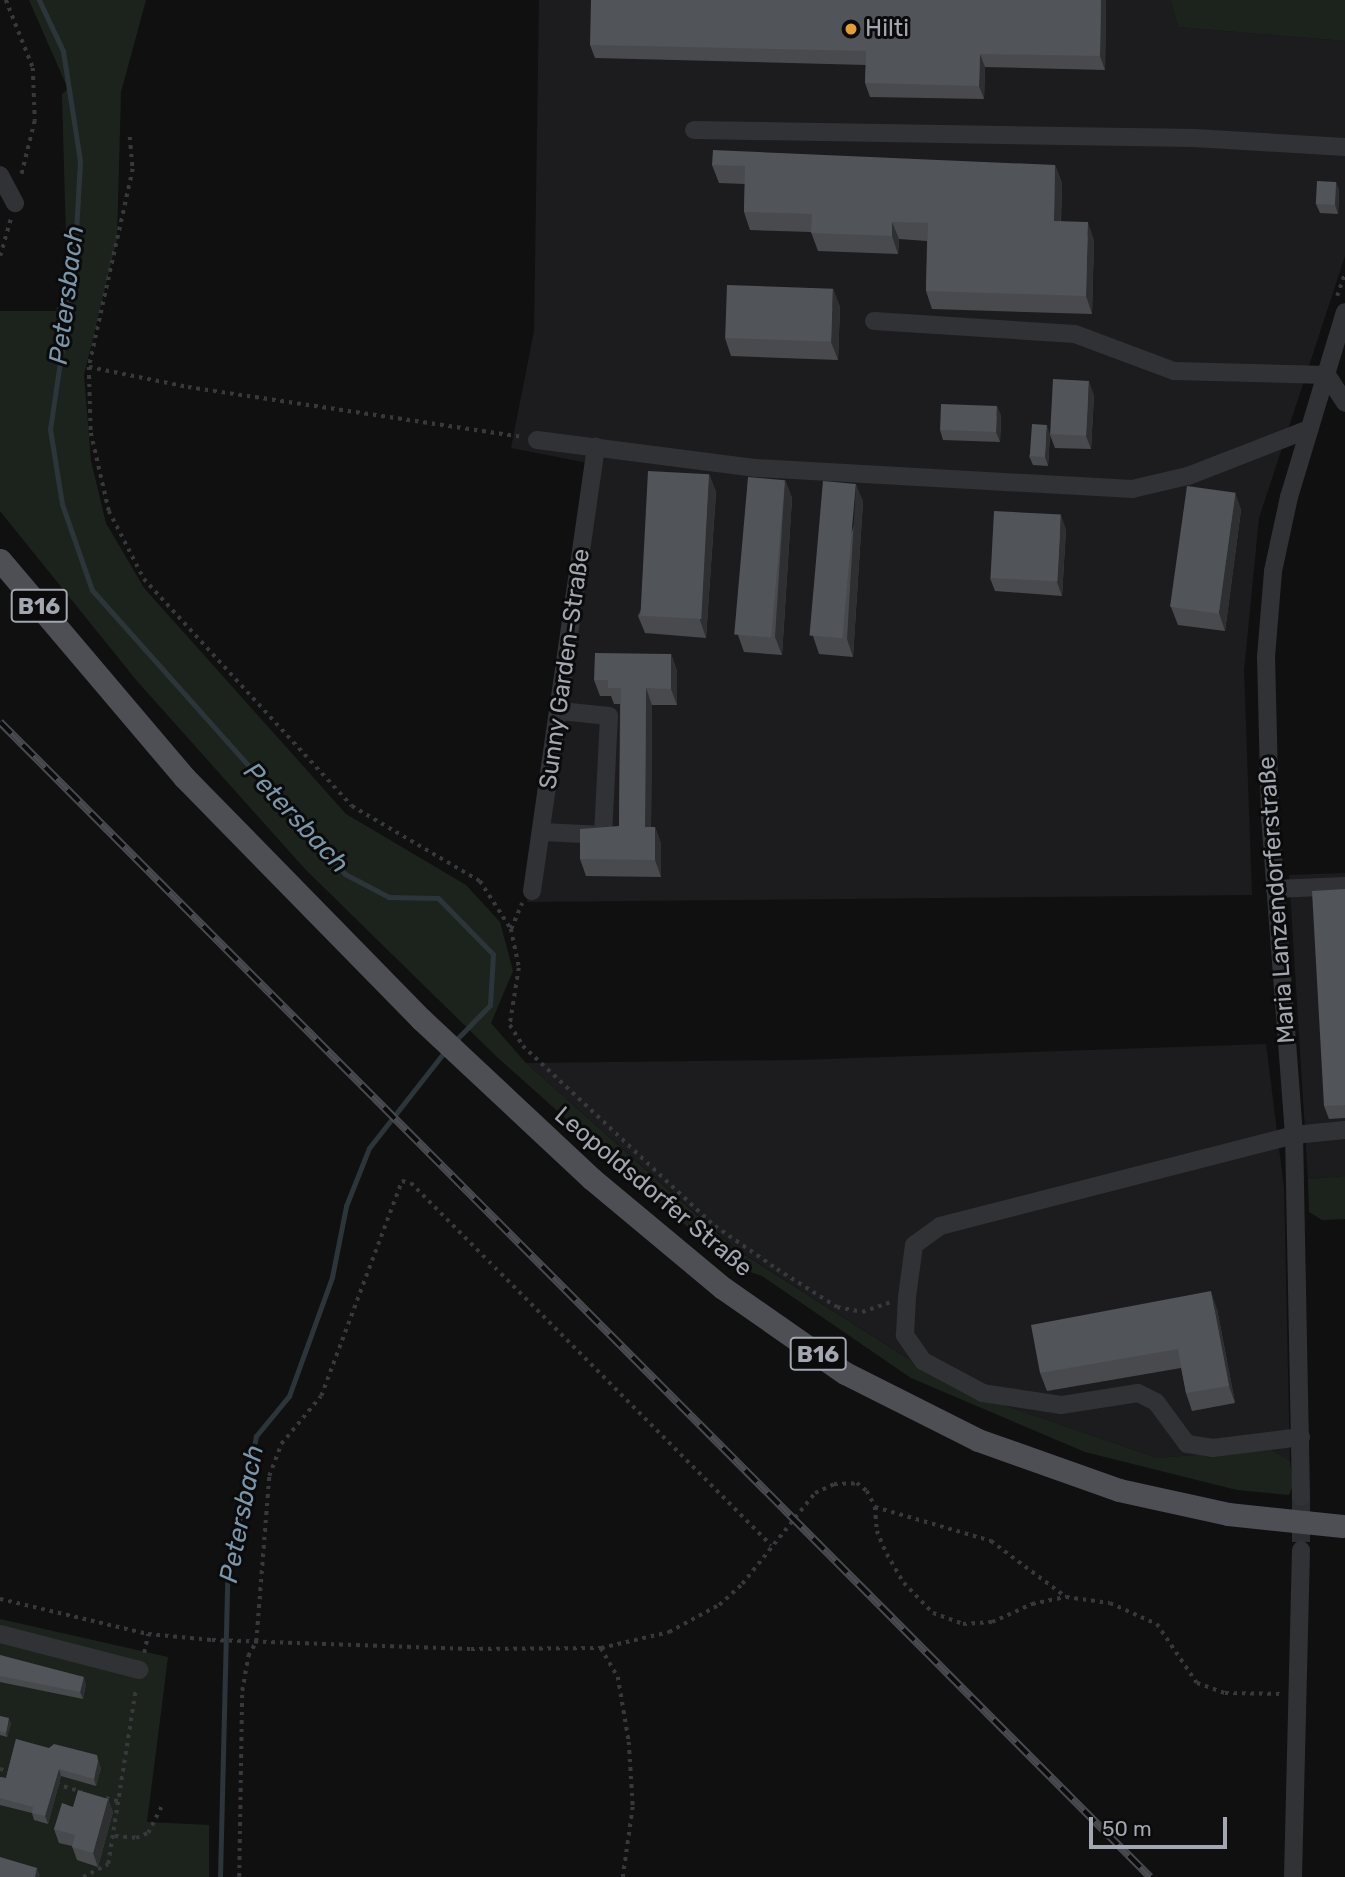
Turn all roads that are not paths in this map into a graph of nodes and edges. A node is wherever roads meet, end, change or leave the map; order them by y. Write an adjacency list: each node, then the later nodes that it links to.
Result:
1 (694, 130): 2 (street)
2 (1345, 147)
3 (0, 175): 4 (street)
4 (15, 203)
5 (1345, 312): 7 (street, Maria Lanzendorferstraße)
6 (874, 321): 7 (street)
7 (1327, 375): 8 (street); 9 (street, Maria Lanzendorferstraße)
8 (1345, 403)
9 (1309, 429): 11 (street); 16 (street, Maria Lanzendorferstraße)
10 (537, 440): 11 (street)
11 (596, 447): 13 (street, Sunny Garden-Straße)
12 (0, 560): 22 (main road, Leopoldsdorfer Straße / B16, bridge)
13 (560, 711): 14 (street, Sunny Garden-Straße); 14 (street)
14 (543, 832): 17 (street, Sunny Garden-Straße)
15 (1345, 886): 16 (street)
16 (1275, 890): 19 (street, Maria Lanzendorferstraße)
17 (532, 891)
18 (1345, 1130): 19 (street)
19 (1294, 1135): 20 (street, Maria Lanzendorferstraße); 20 (street)
20 (1301, 1437): 21 (street, Maria Lanzendorferstraße)
21 (1301, 1497)
22 (1344, 1526)
23 (1301, 1550): 26 (street)
24 (0, 1634): 25 (street)
25 (139, 1670)
26 (1293, 1877)

